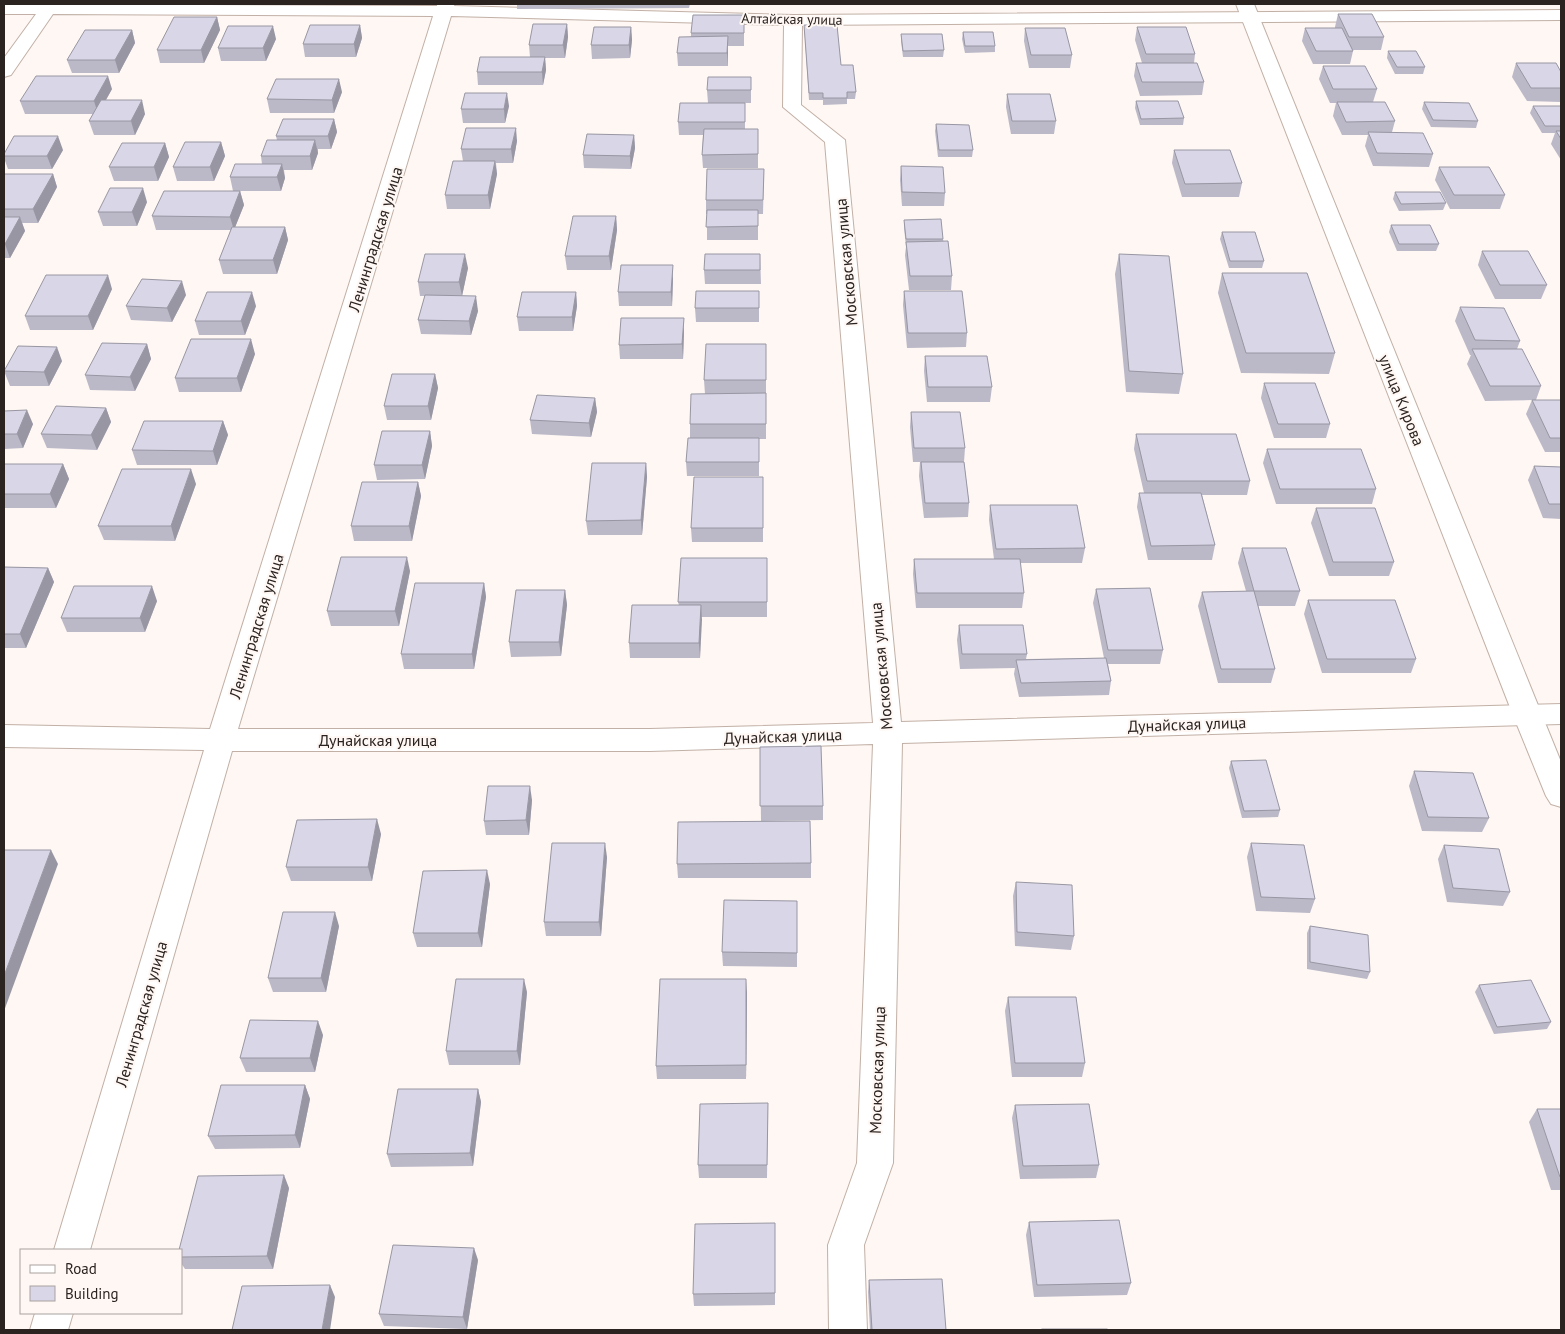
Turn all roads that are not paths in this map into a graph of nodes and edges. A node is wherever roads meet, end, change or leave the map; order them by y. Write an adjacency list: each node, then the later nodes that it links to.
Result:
1 (50, 7): 2 (street, Алтайская улица); 4 (street, Алтайская улица); 10 (street)
2 (304, 7): 3 (street, Алтайская улица)
3 (445, 7): 9 (street, Алтайская улица); 15 (street, Ленинградская улица)
4 (4, 10)
5 (1248, 10): 7 (street, Алтайская улица); 8 (street, Алтайская улица); 12 (street, улица Кирова)
6 (1009, 11): 7 (street, Алтайская улица); 9 (street, Алтайская улица)
7 (1092, 11)
8 (1561, 15)
9 (793, 20): 13 (street, Московская улица)
10 (4, 71)
11 (1561, 714): 12 (street, Дунайская улица)
12 (1527, 715): 13 (street, Дунайская улица); 16 (street, улица Кирова)
13 (888, 732): 15 (street, Дунайская улица); 20 (street, Московская улица)
14 (4, 736): 15 (street, Дунайская улица)
15 (222, 740): 17 (street, Ленинградская улица)
16 (1561, 796)
17 (72, 1249)
18 (54, 1314): 19 (street)
19 (49, 1330)
20 (848, 1330)

